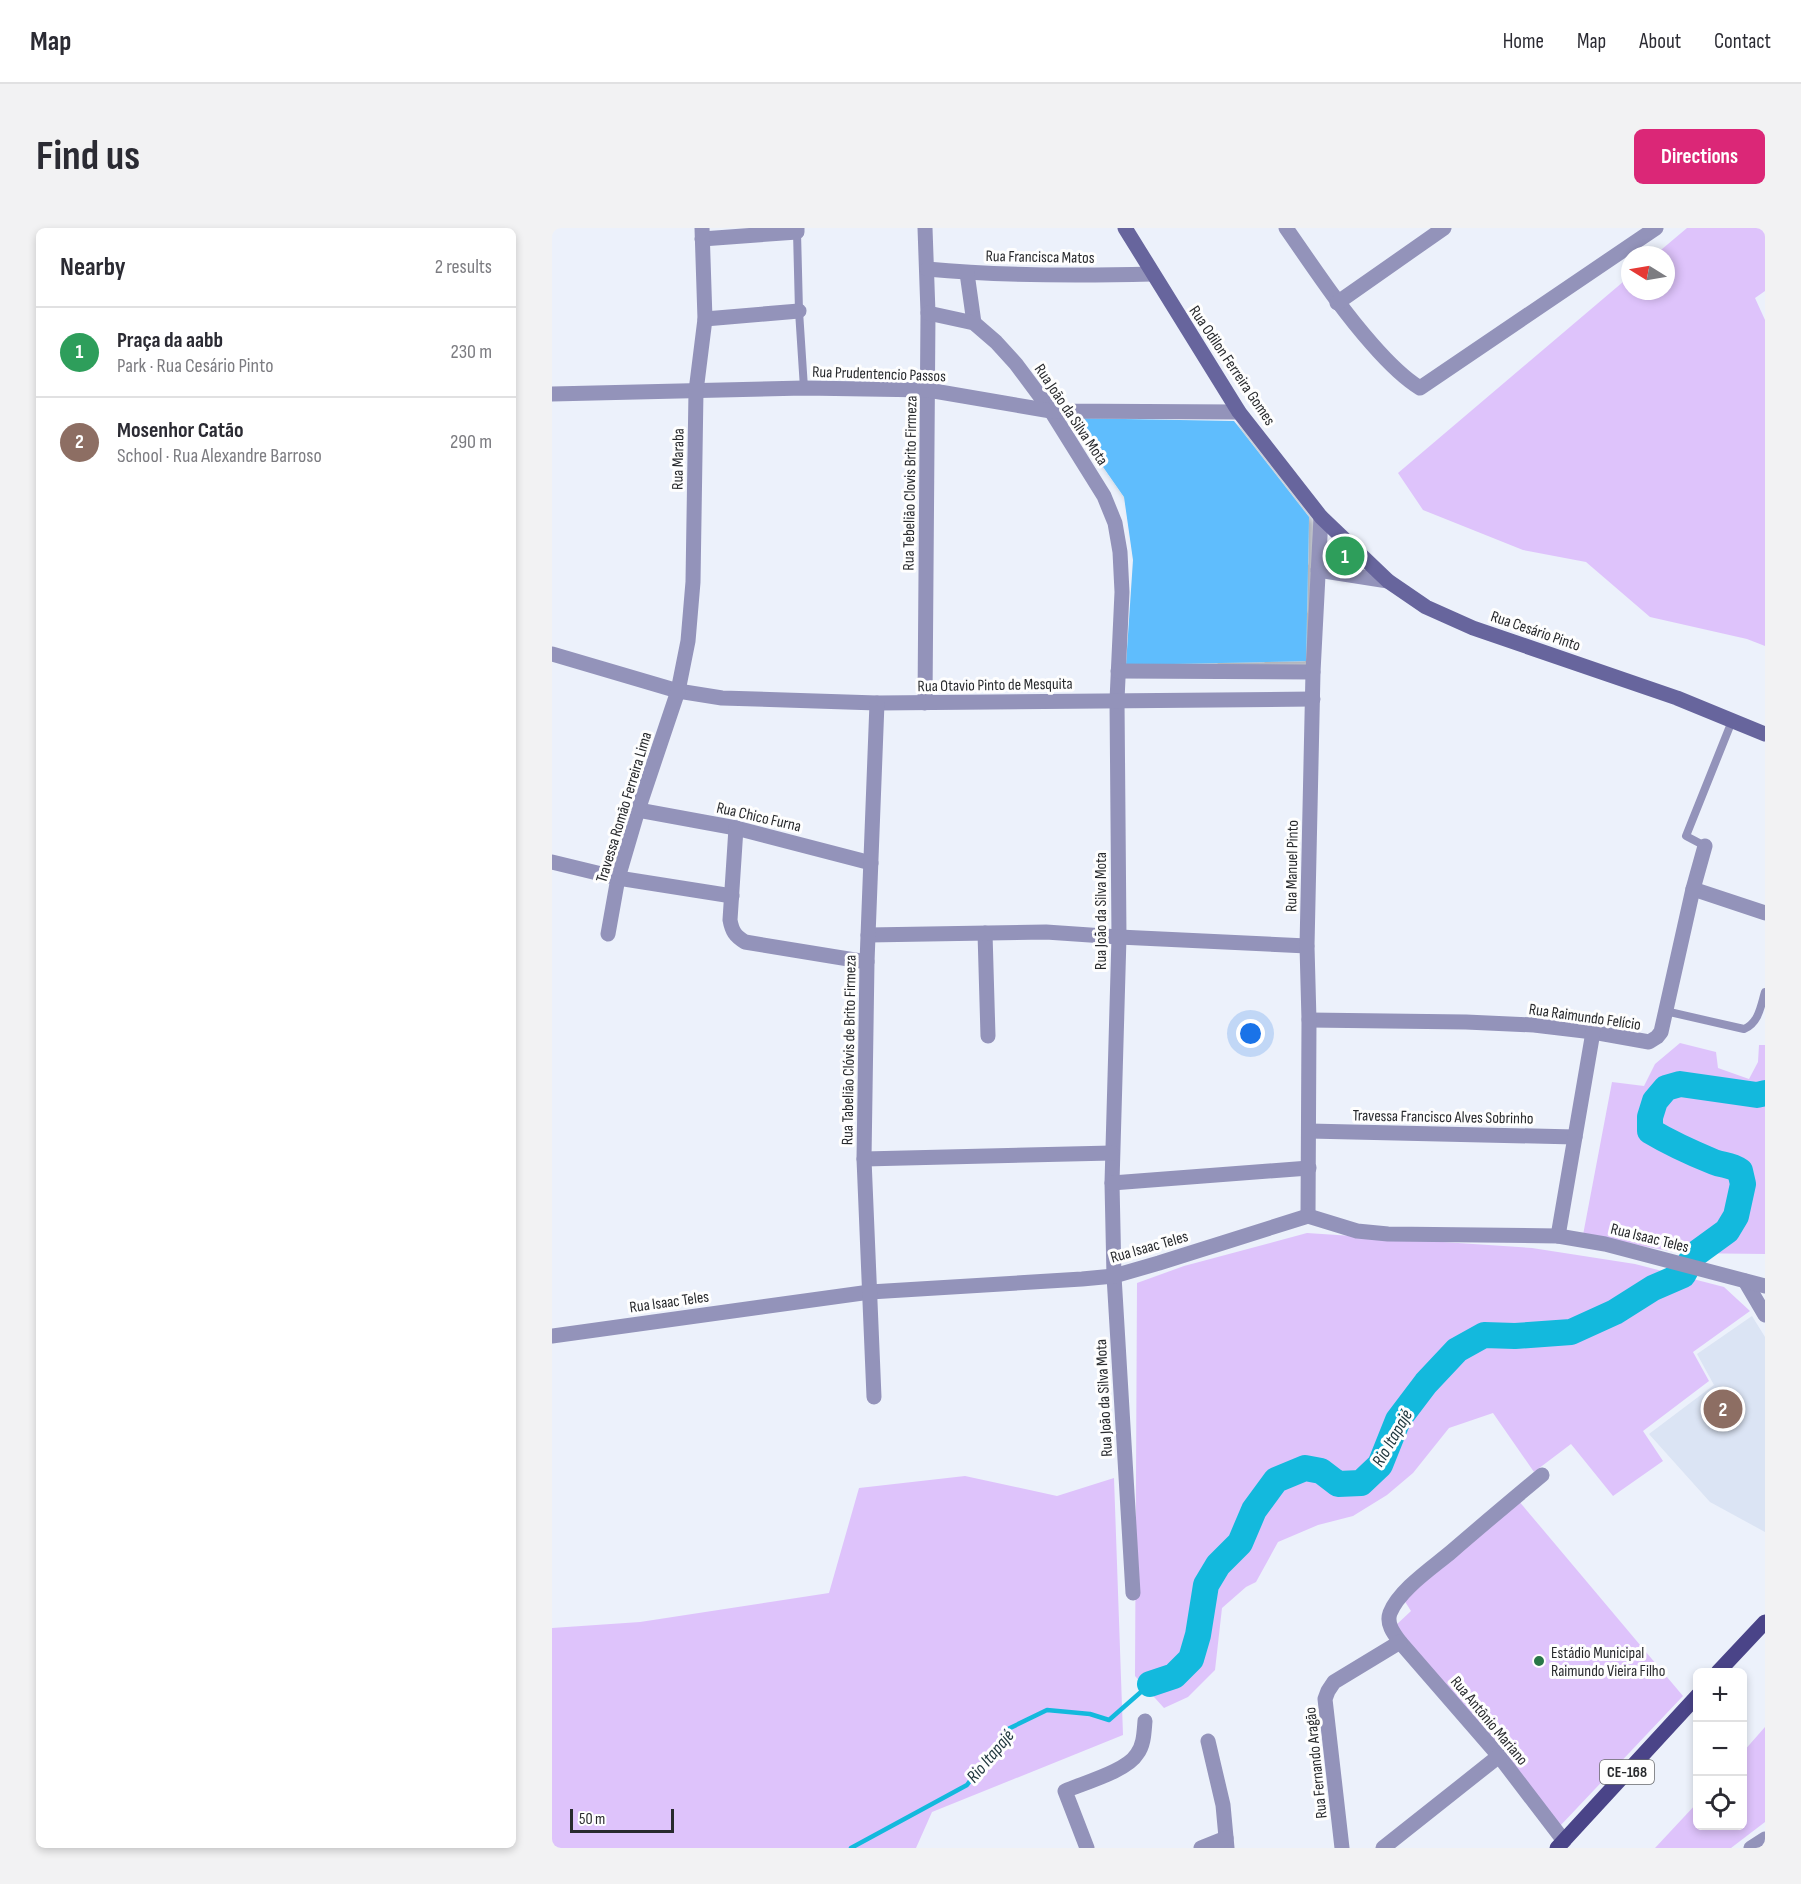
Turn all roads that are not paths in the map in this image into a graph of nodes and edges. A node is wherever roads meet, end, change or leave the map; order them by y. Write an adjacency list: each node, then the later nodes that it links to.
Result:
1 (925, 228): 8 (street, Rua Tebelião Clovis Brito Firmeza)
2 (1125, 228): 10 (street, Rua Odilon Ferreira Gomes)
3 (1286, 228): 11 (street)
4 (1444, 228): 11 (street)
5 (1656, 228): 11 (street)
6 (797, 230): 7 (street); 12 (lane)
7 (702, 234): 14 (street, Rua Maraba)
8 (927, 269): 9 (street, Rua Francisca Matos); 13 (street, Rua Tebelião Clovis Brito Firmeza)
9 (967, 273): 10 (street, Rua Francisca Matos); 15 (street)
10 (1152, 273): 21 (street, Rua Odilon Ferreira Gomes)
11 (1337, 303)
12 (799, 311): 14 (street); 16 (lane)
13 (928, 313): 15 (street, Rua João da Silva Mota); 17 (street, Rua Tebelião Clovis Brito Firmeza)
14 (705, 319): 18 (street, Rua Maraba)
15 (974, 323): 20 (street, Rua João da Silva Mota)
16 (804, 388): 17 (street, Rua Prudentencio Passos); 18 (street, Rua Prudentencio Passos)
17 (928, 390): 20 (street, Rua Prudentencio Passos); 32 (street, Rua Tebelião Clovis Brito Firmeza)
18 (696, 391): 19 (street, Rua Prudentencio Passos); 28 (street, Rua Maraba)
19 (552, 394)
20 (1051, 411): 21 (street, Rua Prudentencio Passos); 26 (street, Rua João da Silva Mota)
21 (1239, 412): 22 (street, Rua Odilon Ferreira Gomes)
22 (1321, 516): 23 (street, Rua Manuel Pinto); 24 (street, Rua Cesário Pinto)
23 (1318, 570): 24 (street); 27 (street, Rua Manuel Pinto)
24 (1388, 580): 33 (street, Rua Cesário Pinto)
25 (552, 654): 28 (street, Rua Otavio Pinto de Mesquita)
26 (1118, 671): 27 (street); 30 (street, Rua João da Silva Mota)
27 (1313, 672): 29 (street, Rua Manuel Pinto)
28 (678, 691): 31 (street, Rua Otavio Pinto de Mesquita); 35 (street, Travessa Romão Ferreira Lima)
29 (1313, 699): 30 (street, Rua Otavio Pinto de Mesquita); 48 (street, Rua Manuel Pinto)
30 (1117, 700): 32 (street, Rua Otavio Pinto de Mesquita); 47 (street, Rua João da Silva Mota)
31 (877, 703): 32 (street, Rua Otavio Pinto de Mesquita); 39 (street, Rua Tabelião Clóvis de Brito Firmeza)
32 (925, 703)
33 (1732, 721): 34 (street, Rua Cesário Pinto); 37 (lane)
34 (1765, 734)
35 (638, 810): 36 (street, Rua Chico Furna); 40 (street, Travessa Romão Ferreira Lima)
36 (736, 828): 39 (street, Rua Chico Furna); 42 (street)
37 (1705, 846): 41 (street, Rua Raimundo Felício)
38 (552, 862): 40 (street)
39 (871, 862): 46 (street, Rua Tabelião Clóvis de Brito Firmeza)
40 (618, 878): 42 (street); 45 (street, Travessa Romão Ferreira Lima)
41 (1693, 889): 43 (street); 51 (street, Rua Raimundo Felício)
42 (732, 897): 49 (street)
43 (1765, 913)
44 (985, 933): 46 (street); 47 (street); 54 (street)
45 (608, 934)
46 (868, 935): 49 (street, Rua Tabelião Clóvis de Brito Firmeza)
47 (1119, 937): 48 (street); 57 (street, Rua João da Silva Mota)
48 (1307, 946): 52 (street, Rua Manuel Pinto)
49 (867, 962): 58 (street, Rua Tabelião Clóvis de Brito Firmeza)
50 (1765, 992): 51 (lane)
51 (1665, 1011): 53 (street, Rua Raimundo Felício)
52 (1309, 1020): 53 (street, Rua Raimundo Felício); 55 (street, Rua Manuel Pinto)
53 (1593, 1032): 56 (street)
54 (988, 1036)
55 (1309, 1131): 56 (street, Travessa Francisco Alves Sobrinho); 59 (street, Rua Manuel Pinto)
56 (1575, 1137): 62 (street)
57 (1112, 1153): 58 (street); 60 (street, Rua João da Silva Mota)
58 (864, 1159): 66 (street, Rua Tabelião Clóvis de Brito Firmeza)
59 (1309, 1168): 60 (street); 61 (street, Rua Manuel Pinto)
60 (1112, 1183): 63 (street, Rua João da Silva Mota)
61 (1308, 1216): 62 (street, Rua Isaac Teles); 63 (street, Rua Isaac Teles)
62 (1558, 1236): 64 (street, Rua Isaac Teles)
63 (1114, 1276): 66 (street, Rua Isaac Teles); 71 (street, Rua João da Silva Mota)
64 (1745, 1281): 65 (street, Rua Isaac Teles); 67 (street)
65 (1765, 1286)
66 (870, 1292): 68 (street, Rua Isaac Teles); 69 (street, Rua Tabelião Clóvis de Brito Firmeza)
67 (1765, 1315)
68 (552, 1336)
69 (874, 1397)
70 (1542, 1474): 73 (street, Rua Antônio Mariano)
71 (1133, 1593)
72 (1765, 1622): 74 (main road)
73 (1400, 1642): 78 (street, Rua Antônio Mariano); 84 (street, Rua Fernando Aragão)
74 (1722, 1668)
75 (1693, 1700): 81 (main road, CE-168)
76 (1145, 1721): 82 (street)
77 (1208, 1741): 80 (street)
78 (1498, 1756): 81 (street, Rua Antônio Mariano); 85 (street)
79 (1765, 1839): 86 (street)
80 (1226, 1843): 83 (street)
81 (1561, 1844)
82 (1087, 1848)
83 (1201, 1848)
84 (1342, 1848)
85 (1383, 1848)
86 (1751, 1848)

